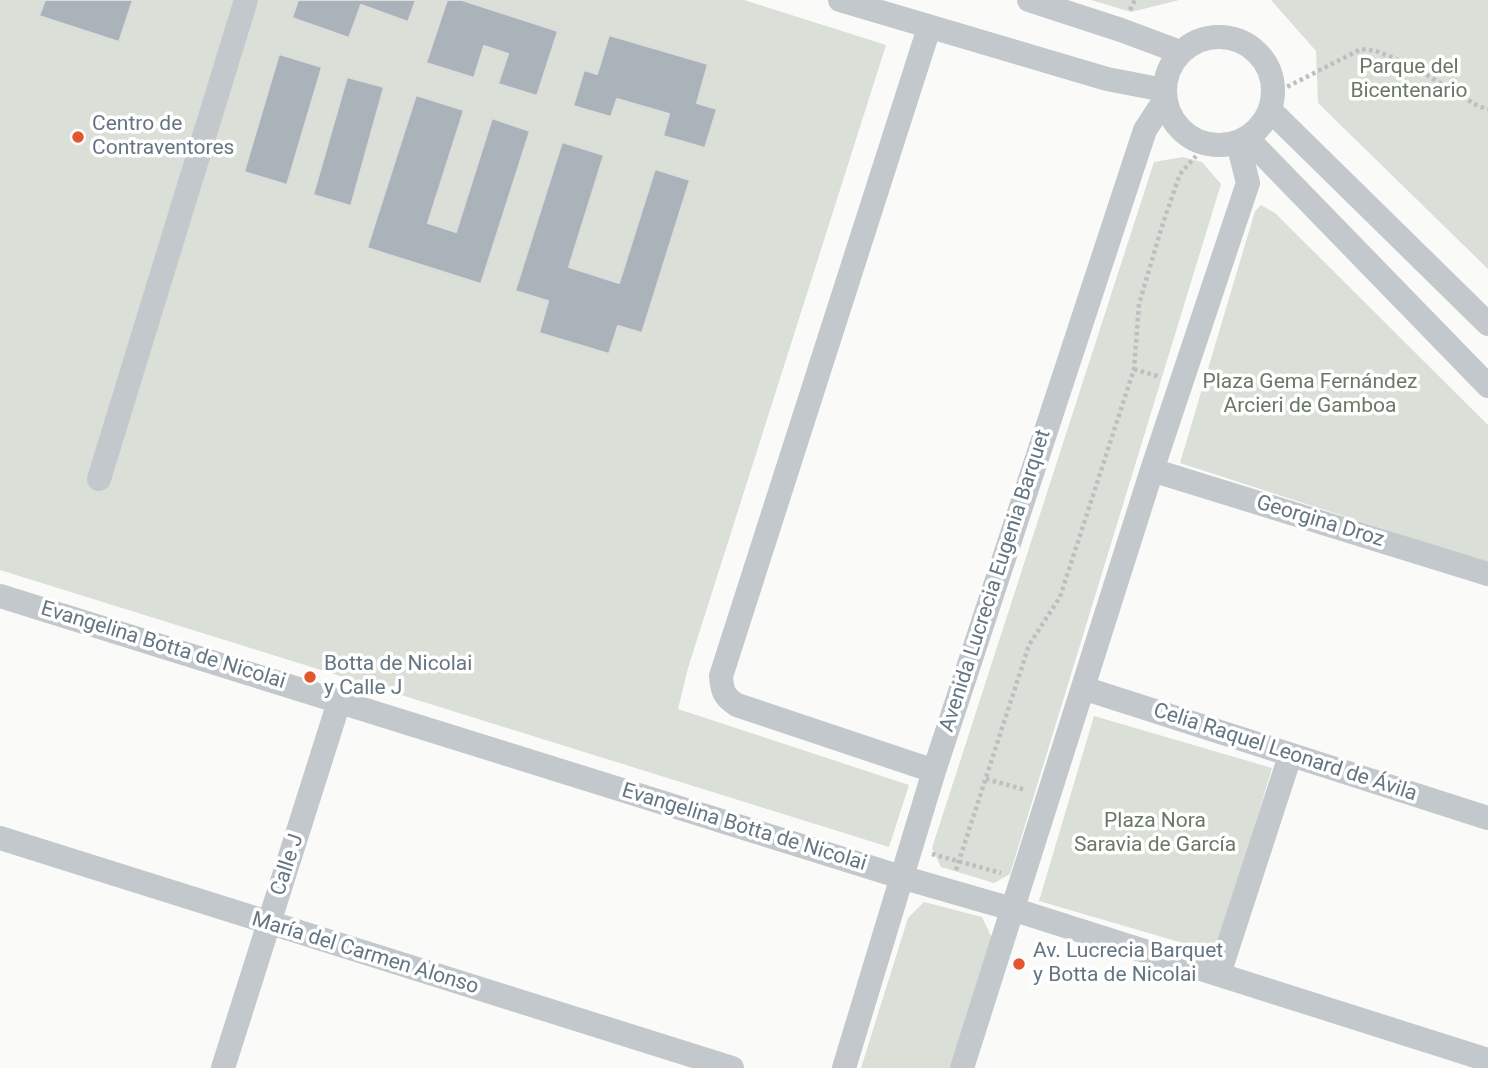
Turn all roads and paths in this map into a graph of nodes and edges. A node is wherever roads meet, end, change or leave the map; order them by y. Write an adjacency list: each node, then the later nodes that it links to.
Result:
1 (246, 0): 14 (street)
2 (840, 0): 4 (street)
3 (1029, 0): 5 (street)
4 (929, 28): 6 (street); 20 (street)
5 (1180, 52): 6 (street); 7 (street)
6 (1164, 96): 9 (street); 20 (street, Avenida Lucrecia Eugenia Barquet)
7 (1272, 101): 8 (path); 9 (street); 11 (street)
8 (1488, 109)
9 (1242, 141): 12 (street); 13 (street)
10 (1196, 156): 21 (path)
11 (1488, 324)
12 (1488, 386)
13 (1152, 470): 15 (street, Georgina Droz); 17 (street)
14 (99, 479)
15 (1488, 574)
16 (0, 596): 18 (street, Evangelina Botta de Nicolai)
17 (1083, 688): 19 (street, Celia Raquel Leonard de Ávila); 22 (street)
18 (339, 702): 27 (street, Evangelina Botta de Nicolai); 31 (street, Calle J)
19 (1290, 755): 23 (street, Celia Raquel Leonard de Ávila); 32 (street)
20 (934, 771): 25 (street, Avenida Lucrecia Eugenia Barquet)
21 (986, 779): 22 (path); 26 (path)
22 (1048, 797): 28 (street)
23 (1488, 818)
24 (0, 838): 31 (street, María del Carmen Alonso)
25 (910, 848): 26 (path); 27 (street, Avenida Lucrecia Eugenia Barquet)
26 (958, 862): 28 (path); 29 (path)
27 (901, 877): 29 (street, Evangelina Botta de Nicolai); 36 (street, Avenida Lucrecia Eugenia Barquet)
28 (1022, 879): 30 (street)
29 (949, 891): 30 (street, Evangelina Botta de Nicolai)
30 (1012, 909): 32 (street, Evangelina Botta de Nicolai); 37 (street)
31 (269, 924): 34 (street, Calle J); 35 (street, María del Carmen Alonso)
32 (1219, 974): 33 (street, Evangelina Botta de Nicolai)
33 (1488, 1060)
34 (223, 1068)
35 (732, 1068)
36 (844, 1068)
37 (962, 1068)

